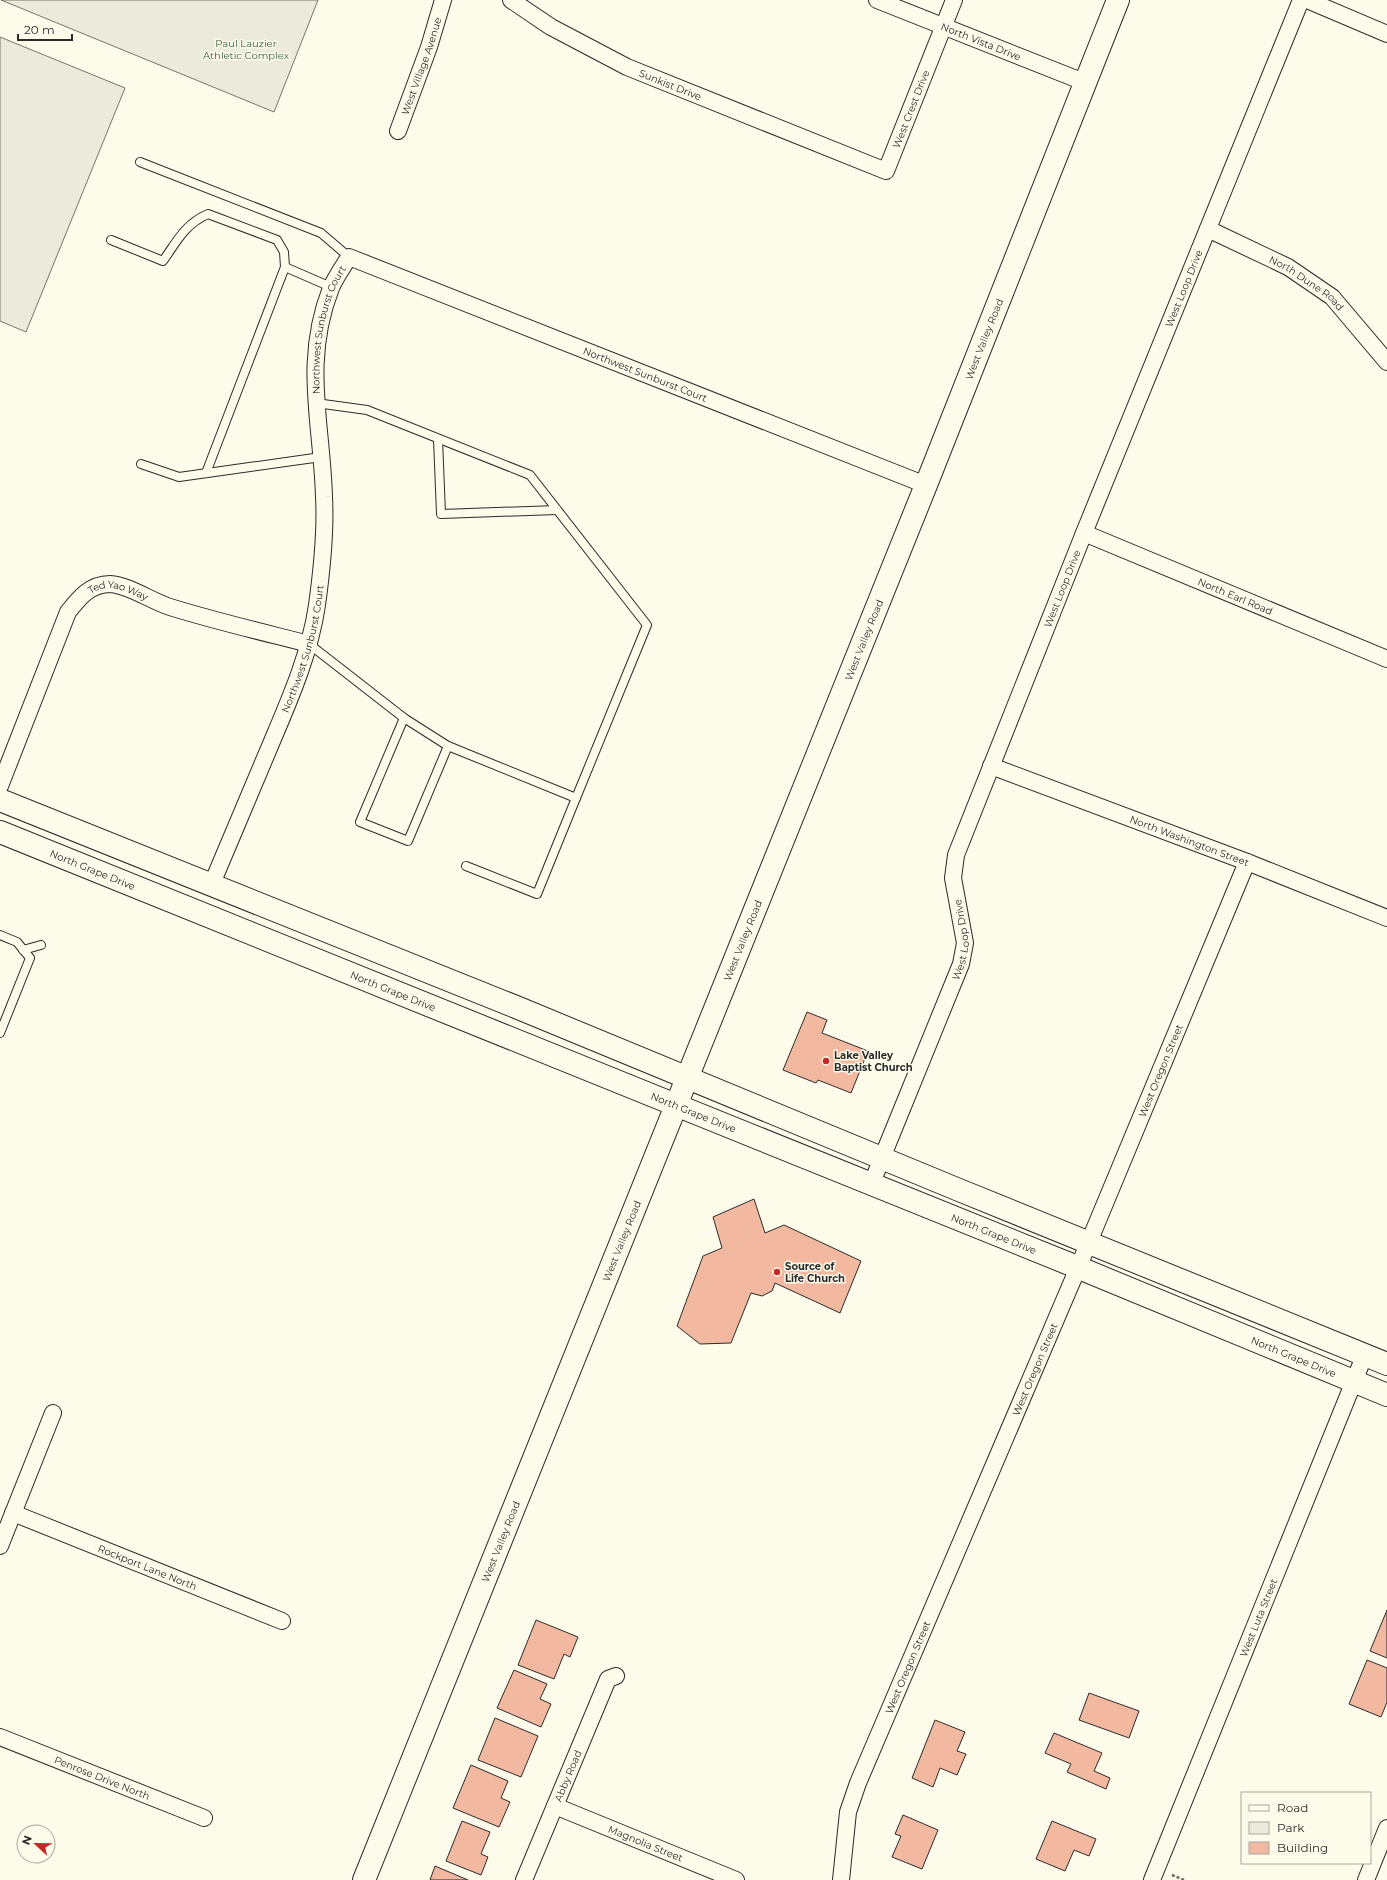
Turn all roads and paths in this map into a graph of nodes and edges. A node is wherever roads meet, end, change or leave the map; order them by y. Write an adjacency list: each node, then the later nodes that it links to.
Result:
1 (444, 0): 11 (street, West Village Avenue)
2 (511, 0): 12 (street, Sunkist Drive)
3 (877, 0): 8 (street, North Vista Drive)
4 (954, 0): 8 (street, West Crest Drive)
5 (1118, 0): 10 (main road, West Valley Road)
6 (1301, 0): 14 (street, West Loop Drive)
7 (1307, 0): 9 (street)
8 (943, 27): 10 (street, North Vista Drive); 12 (street, West Crest Drive)
9 (1387, 34)
10 (1084, 82): 25 (main road, West Valley Road)
11 (398, 131)
12 (838, 153)
13 (140, 162): 16 (lane)
14 (1208, 229): 19 (street, North Dune Road); 27 (street, West Loop Drive)
15 (111, 240): 17 (lane)
16 (349, 257): 18 (street, Northwest Sunburst Court); 25 (street, Northwest Sunburst Court)
17 (284, 267): 18 (lane); 24 (lane)
18 (331, 287): 20 (street, Northwest Sunburst Court)
19 (1387, 362)
20 (316, 403): 21 (lane); 22 (street, Northwest Sunburst Court)
21 (438, 439): 26 (lane); 26 (lane)
22 (321, 457): 24 (lane); 28 (street, Northwest Sunburst Court)
23 (141, 464): 24 (lane)
24 (206, 473)
25 (926, 485): 45 (main road, West Valley Road)
26 (557, 510): 34 (lane)
27 (1084, 533): 29 (street, North Earl Road); 32 (street, West Loop Drive)
28 (309, 644): 30 (lane); 33 (street, Ted Yao Way); 39 (street, Northwest Sunburst Court)
29 (1387, 659)
30 (404, 718): 31 (lane); 31 (lane)
31 (448, 746): 34 (lane)
32 (991, 766): 37 (street, North Washington Street); 47 (street, West Loop Drive)
33 (0, 786)
34 (576, 798): 38 (lane)
35 (0, 800): 39 (main road)
36 (0, 832): 46 (main road, North Grape Drive)
37 (1247, 862): 40 (street, North Washington Street); 49 (street, West Oregon Street)
38 (466, 866)
39 (212, 886): 45 (main road)
40 (1387, 918)
41 (0, 935): 43 (lane)
42 (41, 945): 43 (lane)
43 (23, 950): 44 (lane)
44 (0, 1033)
45 (688, 1078): 46 (main road, West Valley Road); 47 (main road)
46 (677, 1106): 48 (main road, North Grape Drive); 64 (main road, West Valley Road)
47 (882, 1159): 48 (street, West Loop Drive); 49 (main road)
48 (871, 1185): 50 (main road, North Grape Drive)
49 (1088, 1242): 50 (street, West Oregon Street); 51 (main road)
50 (1077, 1267): 53 (main road, North Grape Drive); 67 (street, West Oregon Street)
51 (1365, 1354): 52 (main road); 53 (street, West Luta Street)
52 (1387, 1364)
53 (1353, 1381): 54 (main road, North Grape Drive); 68 (street, West Luta Street)
54 (1387, 1395)
55 (53, 1413): 56 (street)
56 (13, 1513): 57 (street); 58 (street, Rockport Lane North)
57 (0, 1546)
58 (282, 1621)
59 (616, 1676): 61 (street, Abby Road)
60 (0, 1737): 62 (street, Penrose Drive North)
61 (555, 1806): 65 (street, Abby Road); 66 (street, Magnolia Street)
62 (204, 1818)
63 (1387, 1828): 69 (street)
64 (364, 1880)
65 (524, 1880)
66 (736, 1880)
67 (841, 1880)
68 (1152, 1880)
69 (1366, 1880)

